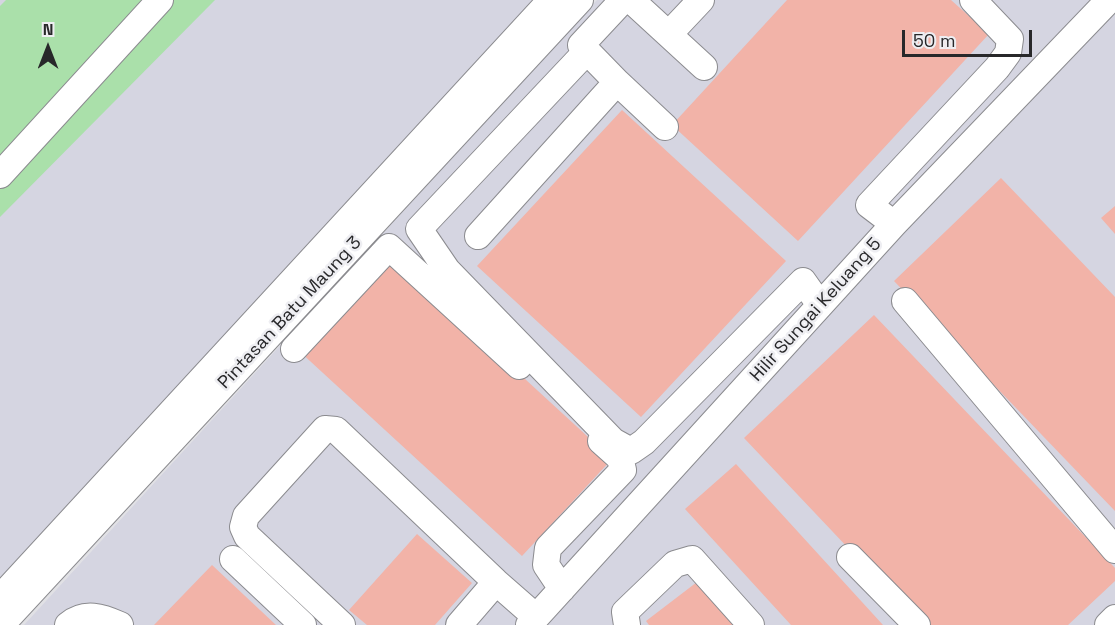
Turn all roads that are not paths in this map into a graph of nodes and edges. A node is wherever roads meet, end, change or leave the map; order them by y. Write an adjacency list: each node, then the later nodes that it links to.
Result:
1 (160, 0): 14 (street)
2 (551, 0): 25 (street)
3 (580, 0): 28 (street, Pintasan Batu Maung 3)
4 (623, 0): 10 (street)
5 (631, 0): 9 (street)
6 (701, 0): 9 (street)
7 (974, 0): 15 (street)
8 (1109, 0): 15 (street, Hilir Sungai Keluang 5)
9 (669, 34): 11 (street)
10 (587, 51): 12 (street); 18 (street)
11 (705, 66)
12 (617, 81): 13 (street); 16 (street)
13 (665, 127)
14 (0, 176)
15 (894, 224): 18 (street, Hilir Sungai Keluang 5)
16 (477, 236)
17 (905, 301): 20 (street)
18 (820, 305): 24 (street, Hilir Sungai Keluang 5)
19 (294, 349): 24 (street)
20 (1115, 550)
21 (850, 557): 36 (street)
22 (233, 559): 31 (street)
23 (496, 582): 27 (street); 32 (street); 33 (street)
24 (562, 589): 27 (street, Hilir Sungai Keluang 5)
25 (0, 598)
26 (1115, 618): 37 (street)
27 (532, 621)
28 (1, 625)
29 (68, 625): 30 (street)
30 (120, 625)
31 (303, 625)
32 (342, 625)
33 (459, 625)
34 (627, 625): 35 (street)
35 (752, 625)
36 (917, 625)
37 (1108, 625)

